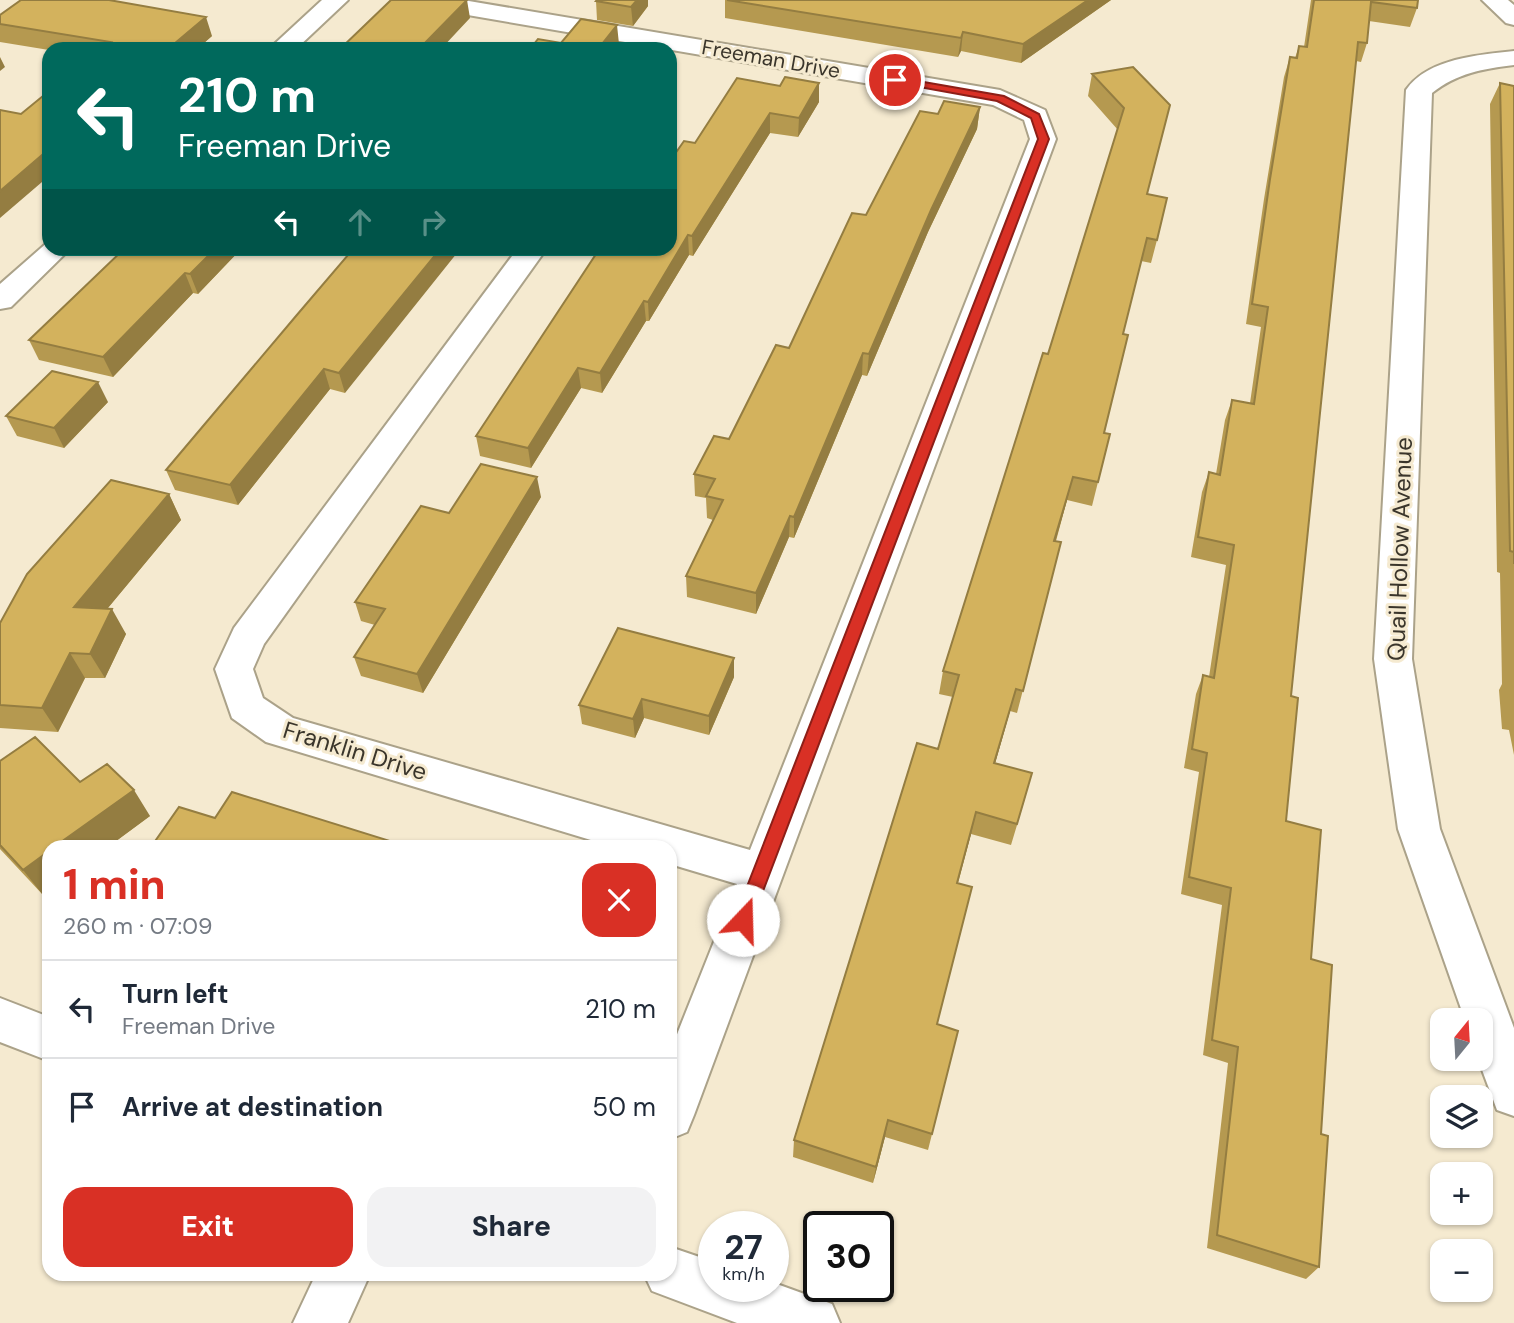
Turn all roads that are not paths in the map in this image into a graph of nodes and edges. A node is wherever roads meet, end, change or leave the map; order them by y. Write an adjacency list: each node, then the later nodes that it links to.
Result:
1 (336, 0): 5 (street)
2 (421, 0): 6 (street, Freeman Drive)
3 (1494, 0): 4 (street)
4 (1514, 18)
5 (289, 42)
6 (624, 42)
7 (677, 53): 14 (street, Freeman Drive)
8 (1514, 58): 17 (street, Quail Hollow Avenue)
9 (48, 256): 11 (street)
10 (527, 256): 12 (street, Franklin Drive)
11 (0, 300)
12 (652, 840)
13 (677, 847): 14 (street, Franklin Drive)
14 (761, 872): 18 (street)
15 (0, 1020): 16 (street)
16 (42, 1036)
17 (1514, 1093)
18 (677, 1096)
19 (677, 1275): 22 (street)
20 (341, 1281): 21 (street)
21 (320, 1323)
22 (813, 1323)

